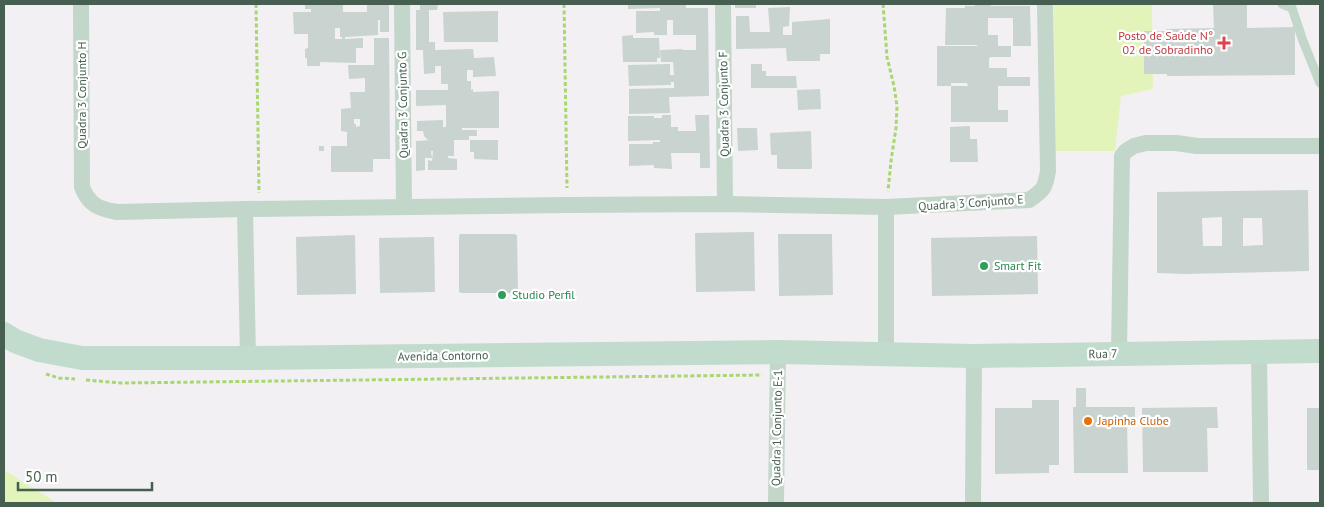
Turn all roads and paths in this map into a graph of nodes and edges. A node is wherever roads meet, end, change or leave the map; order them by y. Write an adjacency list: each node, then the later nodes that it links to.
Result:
1 (81, 4): 11 (street, Quadra 3 Conjunto H)
2 (256, 4): 16 (path)
3 (402, 4): 14 (street, Quadra 3 Conjunto G)
4 (564, 4): 13 (path)
5 (723, 4): 12 (street, Quadra 3 Conjunto F)
6 (883, 4): 15 (path)
7 (1045, 4): 15 (street, Quadra 3 Conjunto E)
8 (1282, 4): 9 (lane)
9 (1320, 83)
10 (1320, 146): 22 (street)
11 (82, 187): 16 (street, Quadra 3 Conjunto E)
12 (725, 204): 13 (street, Quadra 3 Conjunto E); 15 (street, Quadra 3 Conjunto E)
13 (567, 205): 14 (street, Quadra 3 Conjunto E)
14 (404, 207): 16 (street, Quadra 3 Conjunto E)
15 (886, 208): 21 (street)
16 (252, 209): 24 (street)
17 (4, 334): 24 (main road, Avenida Contorno)
18 (1320, 351): 20 (main road, Rua 7)
19 (778, 352): 21 (main road, Avenida Contorno); 24 (main road, Avenida Contorno); 25 (street, Quadra 1 Conjunto E-1)
20 (1259, 352): 22 (main road, Rua 7); 27 (street)
21 (886, 354): 23 (main road, Rua 7)
22 (1119, 354): 23 (main road, Rua 7)
23 (974, 356): 26 (street)
24 (248, 358)
25 (776, 503)
26 (973, 503)
27 (1261, 503)

